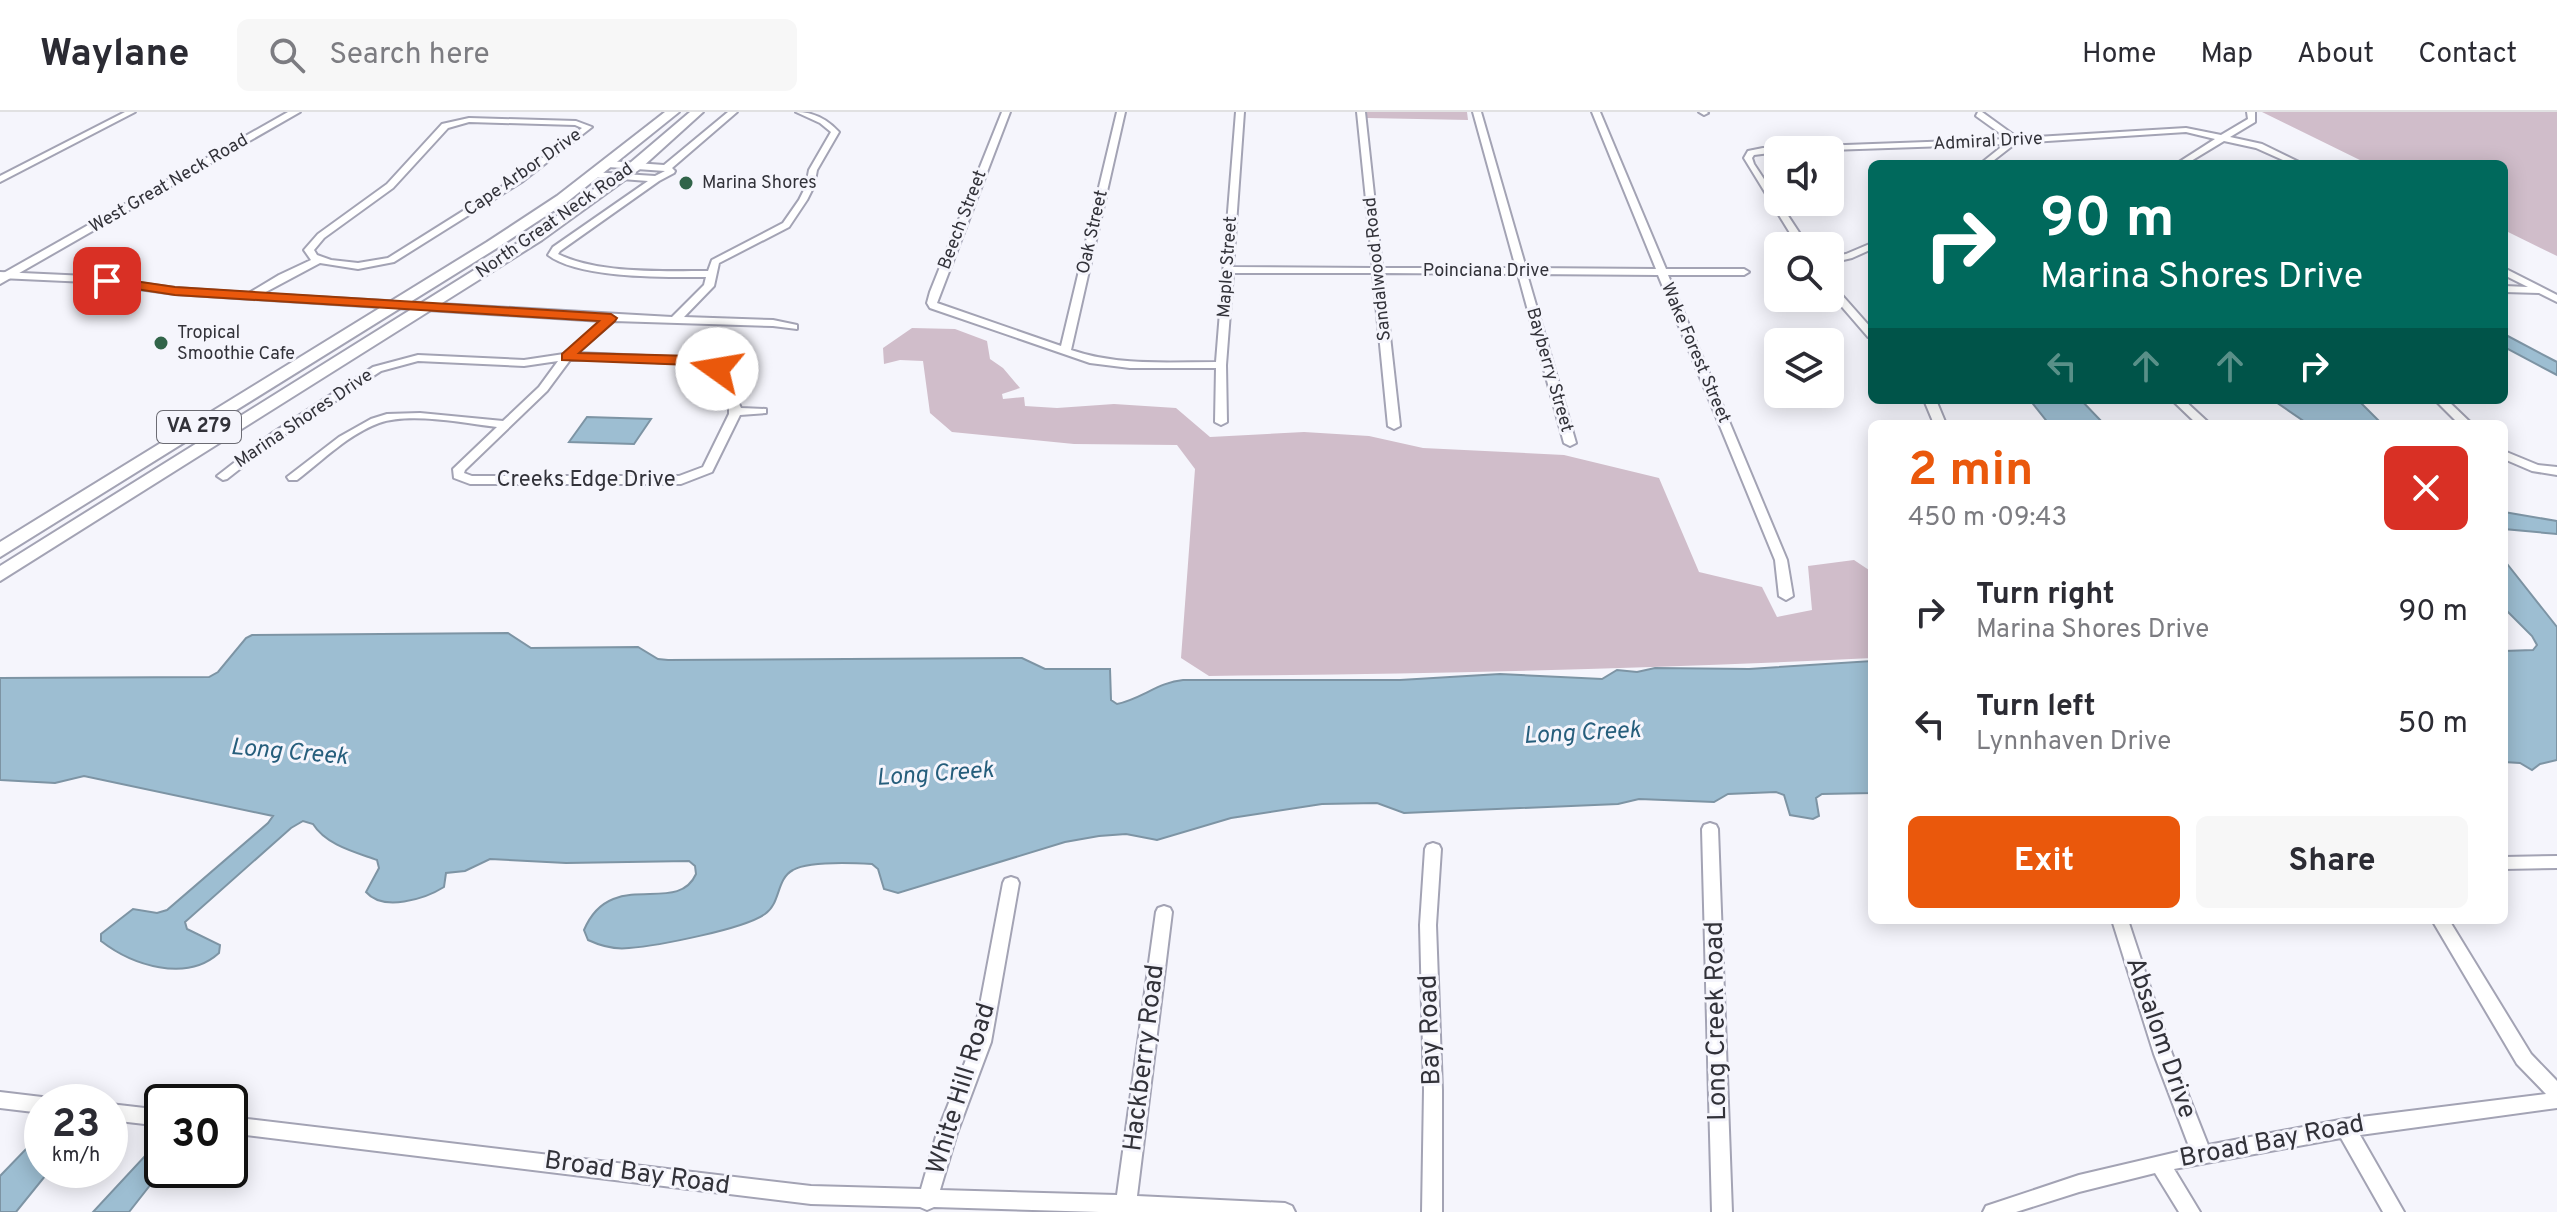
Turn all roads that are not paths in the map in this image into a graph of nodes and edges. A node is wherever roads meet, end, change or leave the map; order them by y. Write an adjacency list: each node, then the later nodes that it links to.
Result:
1 (131, 112): 24 (street)
2 (295, 112): 37 (street, West Great Neck Road)
3 (673, 112): 22 (main road, North Great Neck Road / VA 279)
4 (697, 112): 20 (main road, North Great Neck Road / VA 279)
5 (733, 112): 21 (street)
6 (800, 112): 36 (street)
7 (1006, 112): 49 (street, Beech Street)
8 (1121, 112): 49 (street, Oak Street)
9 (1240, 112): 30 (street, Maple Street)
10 (1361, 112): 31 (street, Sandalwood Road)
11 (1477, 112): 32 (street, Bayberry Street)
12 (1596, 112): 33 (street, Wake Forest Street)
13 (2251, 112): 15 (street)
14 (1979, 114): 16 (street)
15 (2224, 137): 16 (street, Admiral Drive); 18 (street); 19 (street, Admiral Drive)
16 (2015, 140): 17 (street); 26 (street, Admiral Drive)
17 (1989, 160)
18 (2187, 160)
19 (2291, 160)
20 (635, 166): 21 (street); 22 (street); 23 (main road, North Great Neck Road / VA 279)
21 (666, 168): 25 (street)
22 (602, 169): 23 (street); 42 (main road, North Great Neck Road / VA 279)
23 (622, 177): 25 (street); 44 (main road, North Great Neck Road / VA 279)
24 (0, 179)
25 (656, 179): 36 (street)
26 (1794, 232)
27 (1868, 248): 28 (street)
28 (1844, 257)
29 (318, 260): 29 (street, Cape Arbor Drive); 40 (street)
30 (1228, 270): 31 (street, Poinciana Drive); 51 (street, Maple Street)
31 (1379, 271): 32 (street, Poinciana Drive); 60 (street, Sandalwood Road)
32 (1522, 272): 33 (street, Poinciana Drive); 61 (street, Bayberry Street)
33 (1661, 272): 34 (street, Poinciana Drive); 68 (street, Wake Forest Street)
34 (1744, 272)
35 (2508, 273): 39 (street)
36 (712, 274): 46 (street)
37 (2, 277): 40 (street)
38 (2508, 289): 39 (street)
39 (2541, 291): 41 (street)
40 (251, 296): 42 (street)
41 (2557, 299)
42 (399, 303): 44 (street); 66 (main road, North Great Neck Road / VA 279)
43 (1844, 303): 48 (street)
44 (431, 306): 45 (street); 67 (main road, North Great Neck Road / VA 279)
45 (611, 318): 46 (street); 50 (street)
46 (675, 320): 47 (street)
47 (793, 327)
48 (1868, 330)
49 (1065, 351): 51 (street)
50 (567, 357): 55 (street); 59 (street, Creeks Edge Drive); 64 (street, Marina Shores Drive)
51 (1221, 365): 58 (street, Maple Street)
52 (2182, 404): 56 (street)
53 (2445, 404): 57 (street)
54 (762, 411): 55 (street)
55 (735, 412): 59 (street, Creeks Edge Drive)
56 (2200, 420)
57 (2462, 420)
58 (1221, 422)
59 (504, 424): 65 (street)
60 (1394, 426)
61 (1570, 443)
62 (2508, 457): 63 (street)
63 (2557, 471)
64 (223, 476)
65 (293, 477)
66 (0, 551)
67 (0, 575)
68 (1786, 596)
69 (1710, 829): 89 (street, Long Creek Road)
70 (1433, 849): 88 (street, Bay Road)
71 (2557, 862): 72 (street)
72 (2508, 863)
73 (1011, 883): 85 (street, White Hill Road)
74 (1164, 912): 86 (street, Hackberry Road)
75 (2121, 924): 83 (street, Absalom Drive)
76 (2442, 924): 77 (street)
77 (2557, 1093)
78 (0, 1100): 80 (street)
79 (2557, 1100): 82 (street, Broad Bay Road)
80 (24, 1103)
81 (248, 1127): 85 (street, Broad Bay Road)
82 (2345, 1127): 83 (street, Broad Bay Road); 92 (street)
83 (2202, 1154): 84 (street, Broad Bay Road)
84 (2160, 1164): 90 (street, Broad Bay Road); 91 (street)
85 (927, 1201): 86 (street, Broad Bay Road)
86 (1125, 1208): 87 (street, Broad Bay Road)
87 (1285, 1212)
88 (1432, 1212)
89 (1722, 1212)
90 (1993, 1212)
91 (2190, 1212)
92 (2394, 1212)

